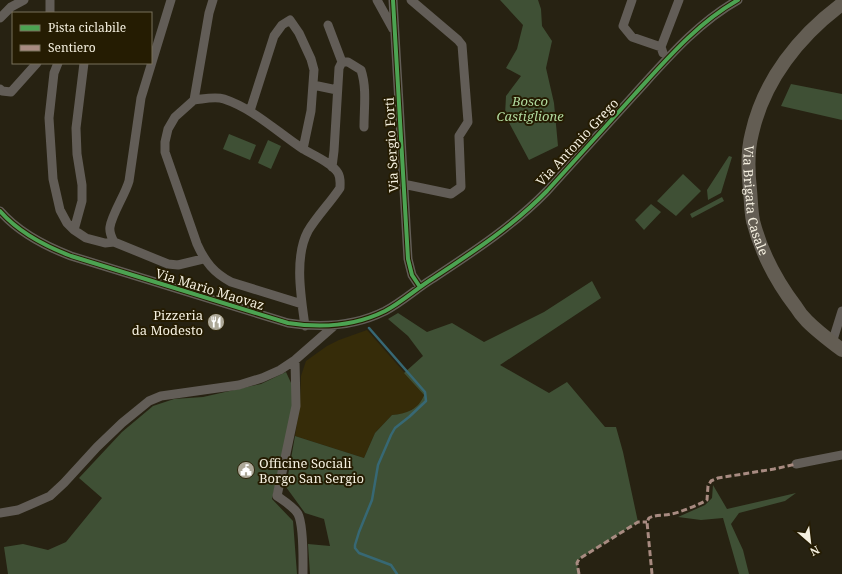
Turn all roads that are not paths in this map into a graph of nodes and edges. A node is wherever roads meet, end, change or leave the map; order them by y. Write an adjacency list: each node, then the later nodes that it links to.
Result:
1 (24, 0): 13 (street)
2 (50, 0): 12 (street)
3 (171, 0): 18 (street)
4 (213, 0): 27 (street)
5 (377, 0): 15 (street)
6 (393, 0): 15 (street, Via Sergio Forti)
7 (411, 0): 32 (street, Via Sergio Forti)
8 (632, 0): 16 (street)
9 (679, 0): 16 (street)
10 (738, 0): 17 (street, Via Antonio Grego)
11 (842, 4): 42 (main road, Via Brigata Casale)
12 (50, 12)
13 (0, 18)
14 (328, 25): 19 (street)
15 (395, 36): 32 (street, Via Sergio Forti)
16 (661, 47): 17 (street)
17 (666, 59): 37 (street, Via Antonio Grego)
18 (152, 62)
19 (342, 62): 26 (street); 29 (street)
20 (36, 64): 25 (street)
21 (58, 64): 34 (street)
22 (84, 64): 34 (street)
23 (151, 64): 35 (street)
24 (313, 85): 26 (street); 28 (street); 30 (street)
25 (0, 89)
26 (337, 90): 31 (street)
27 (194, 100): 28 (street); 36 (street)
28 (250, 111): 30 (street)
29 (364, 127)
30 (303, 149): 31 (street)
31 (332, 167): 38 (street)
32 (403, 184): 37 (street, Via Sergio Forti)
33 (0, 211): 41 (street, Via Mario Maovaz)
34 (74, 230): 35 (street)
35 (114, 242): 36 (street)
36 (203, 258): 38 (street)
37 (420, 287): 40 (street, Via Mario Maovaz)
38 (302, 304): 41 (street)
39 (842, 310): 42 (street)
40 (335, 325): 41 (street, Via Mario Maovaz); 43 (street)
41 (305, 326)
42 (837, 347)
43 (295, 360): 46 (street); 47 (street)
44 (842, 455): 45 (street)
45 (796, 464)
46 (0, 513)
47 (303, 574)

